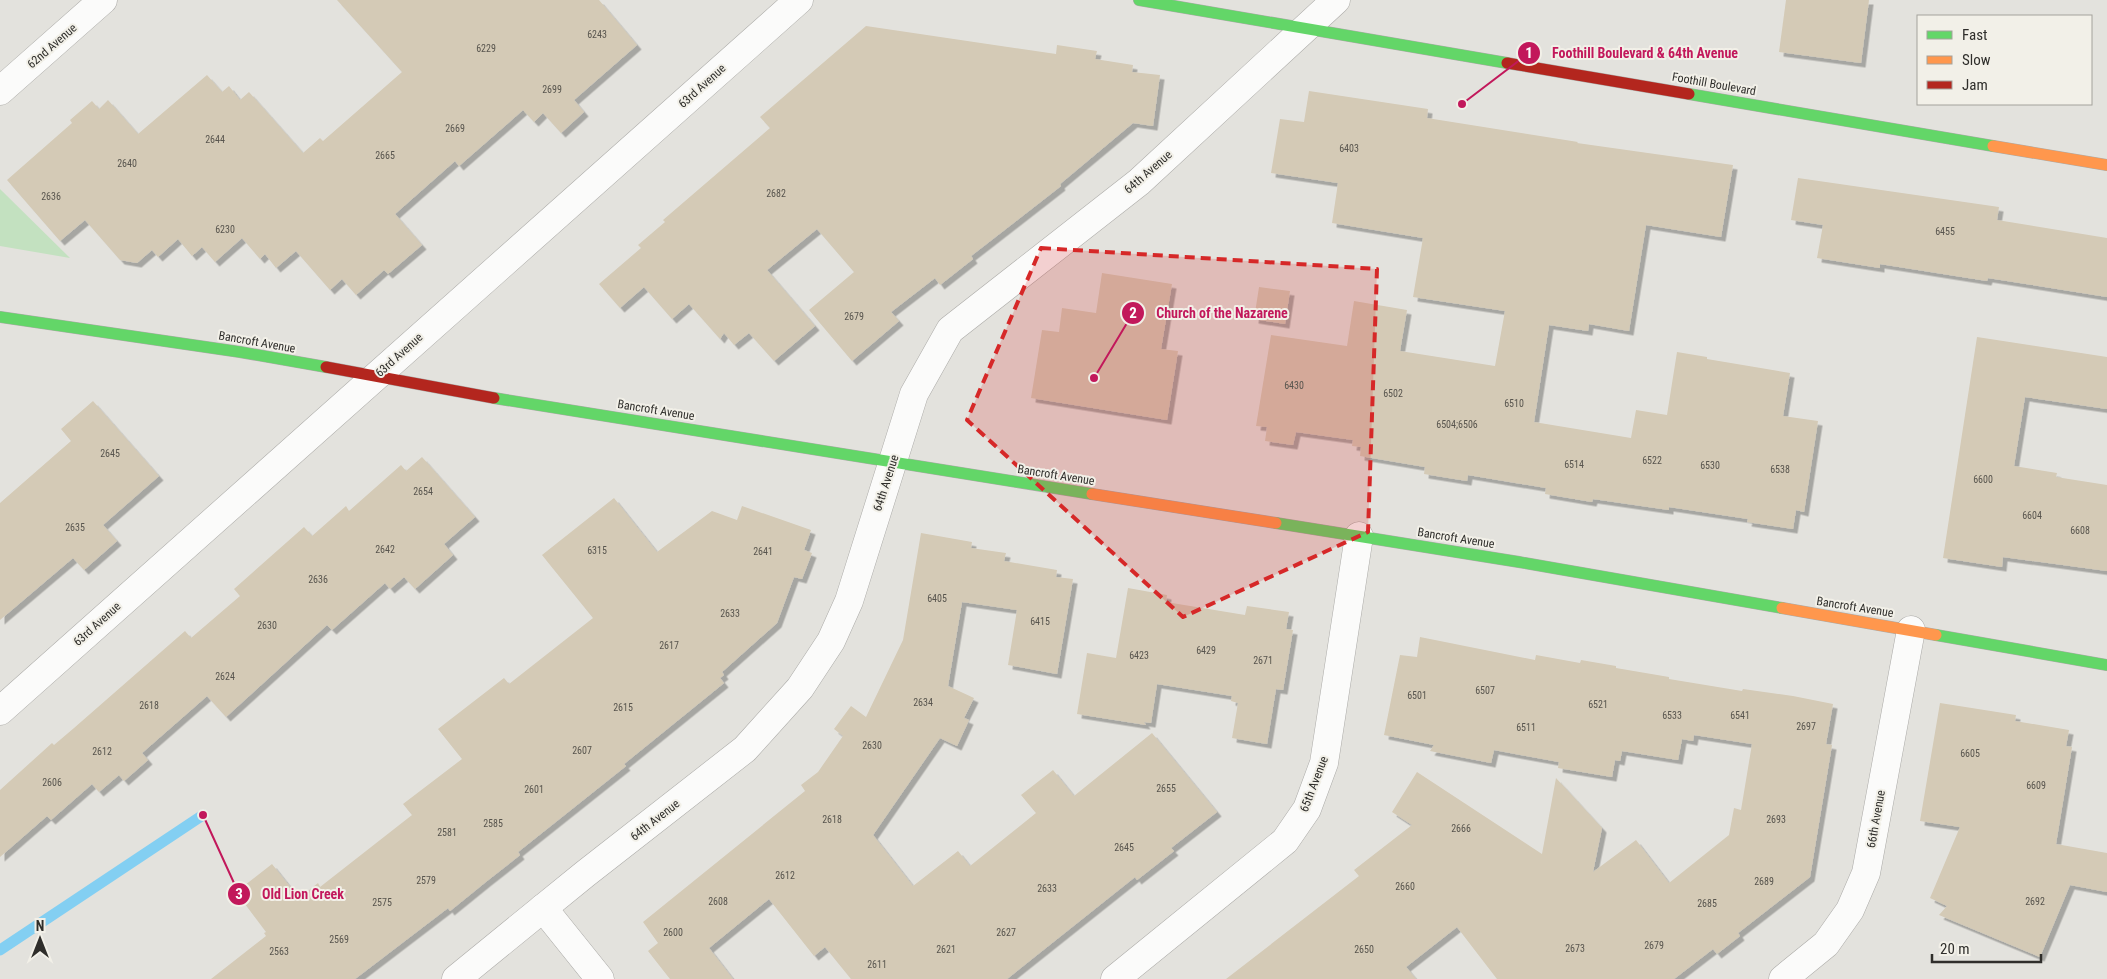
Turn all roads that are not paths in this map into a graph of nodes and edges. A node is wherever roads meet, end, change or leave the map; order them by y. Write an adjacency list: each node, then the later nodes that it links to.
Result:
1 (103, 0): 6 (street, 62nd Avenue)
2 (799, 0): 9 (street, 63rd Avenue)
3 (1139, 0): 5 (street, Foothill Boulevard)
4 (1336, 0): 5 (street, 64th Avenue)
5 (1305, 28): 7 (street, Foothill Boulevard); 10 (street, 64th Avenue)
6 (0, 91)
7 (2107, 165)
8 (0, 317): 9 (street, Bancroft Avenue)
9 (374, 376): 10 (street, Bancroft Avenue); 14 (street, 63rd Avenue)
10 (892, 463): 11 (street, Bancroft Avenue); 15 (street, 64th Avenue)
11 (1359, 536): 12 (street, Bancroft Avenue); 18 (street, 65th Avenue)
12 (1911, 630): 13 (street, Bancroft Avenue); 19 (street, 66th Avenue)
13 (2107, 665)
14 (0, 711)
15 (543, 908): 16 (street, 64th Avenue); 17 (street)
16 (456, 979)
17 (600, 979)
18 (1115, 979)
19 (1783, 979)

